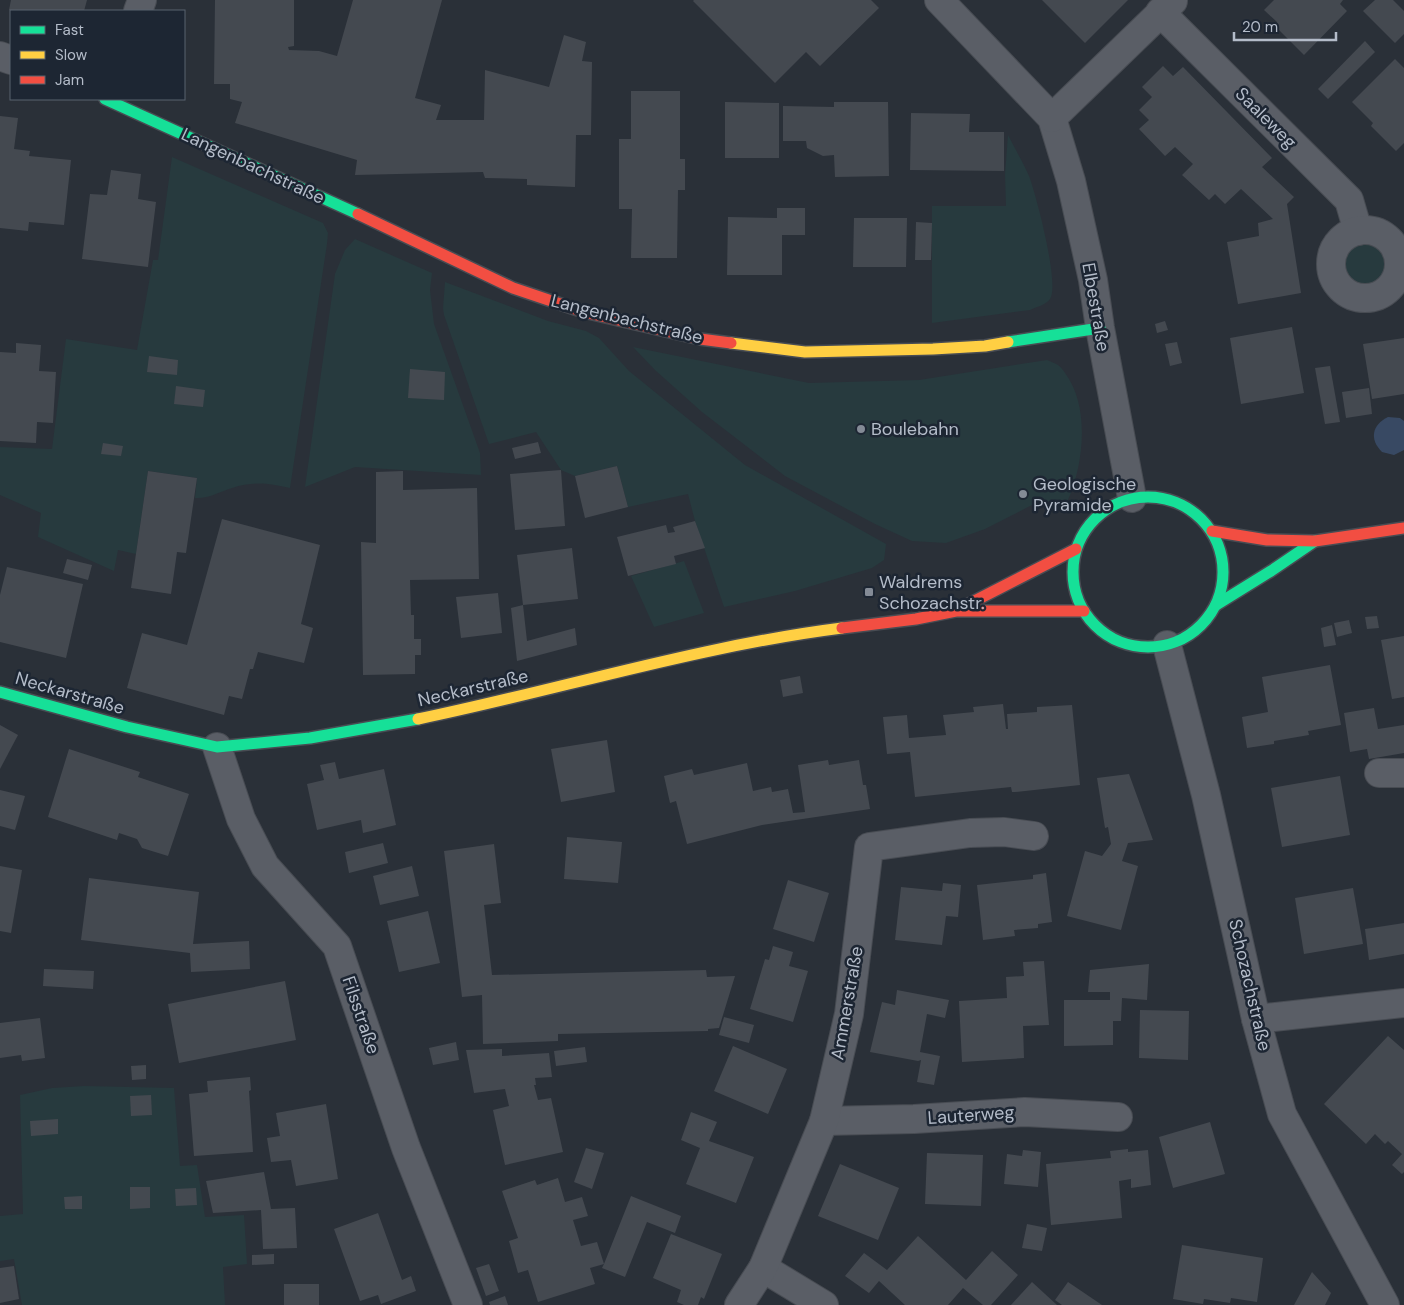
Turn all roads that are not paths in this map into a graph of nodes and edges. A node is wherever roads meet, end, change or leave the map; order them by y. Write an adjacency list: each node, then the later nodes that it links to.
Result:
1 (939, 0): 4 (street, Elbestraße)
2 (1168, 6): 4 (street); 5 (street, Saaleweg)
3 (108, 100): 7 (street, Langenbachstraße)
4 (1052, 118): 7 (street, Elbestraße)
5 (1358, 231): 6 (street); 6 (street)
6 (1402, 265)
7 (1100, 328): 8 (street, Elbestraße)
8 (1132, 498): 10 (street); 12 (street)
9 (1404, 528): 11 (street)
10 (1212, 531): 11 (street); 13 (street)
11 (1315, 541): 13 (street)
12 (1076, 549): 14 (street, Neckarstraße); 15 (street)
13 (1216, 606): 16 (street)
14 (956, 611): 15 (street, Neckarstraße); 18 (street, Neckarstraße)
15 (1084, 611): 16 (street)
16 (1167, 645): 21 (street, Schozachstraße)
17 (0, 692): 18 (street, Neckarstraße)
18 (217, 747): 25 (street, Filsstraße)
19 (1034, 836): 23 (street, Ammerstraße)
20 (1404, 1002): 21 (street)
21 (1256, 1019): 28 (street, Schozachstraße)
22 (1118, 1117): 23 (street, Lauterweg)
23 (824, 1121): 24 (street, Ammerstraße)
24 (763, 1268): 26 (street, Ammerstraße); 27 (street)
25 (468, 1305)
26 (739, 1305)
27 (824, 1305)
28 (1385, 1305)

